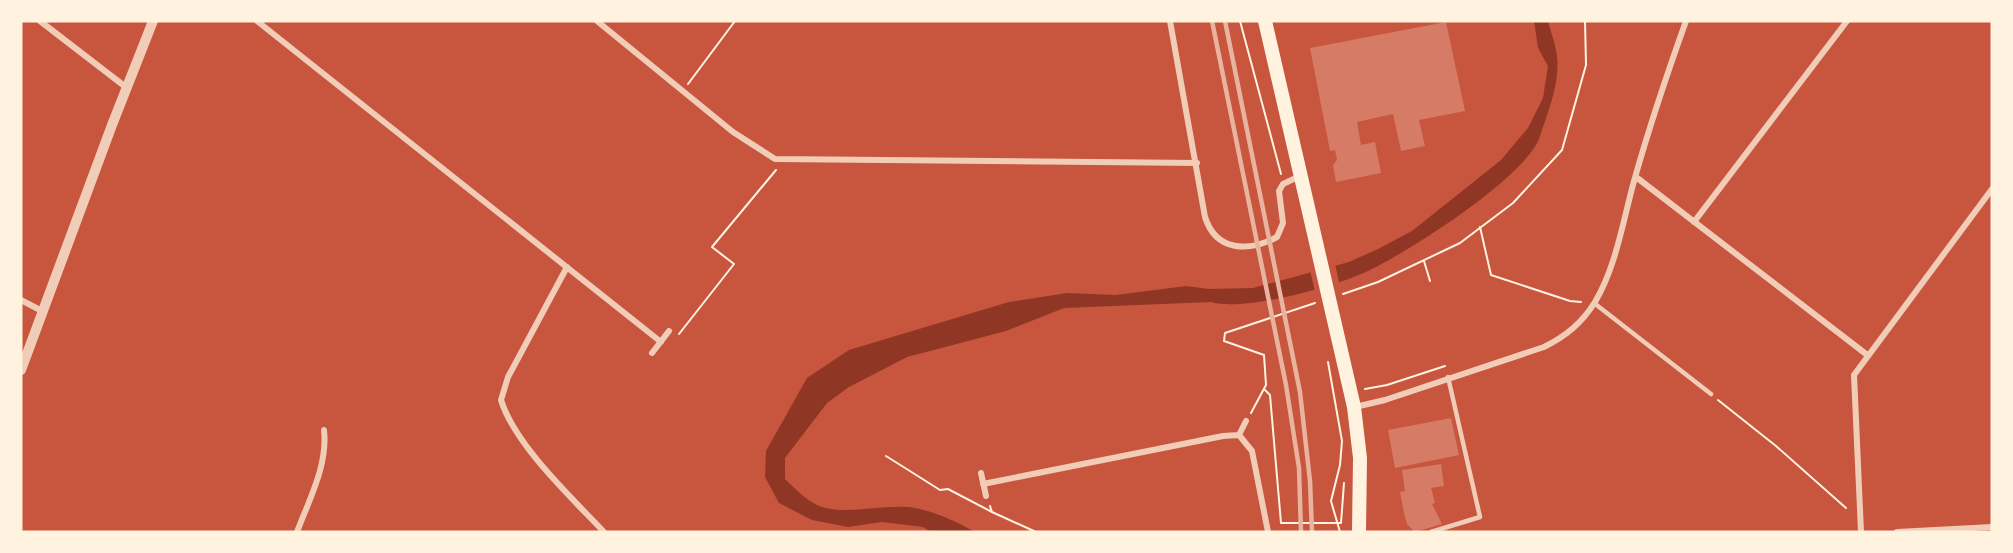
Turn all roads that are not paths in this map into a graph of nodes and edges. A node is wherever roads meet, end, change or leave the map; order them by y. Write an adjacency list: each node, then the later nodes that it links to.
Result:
1 (40, 21): 9 (street)
2 (153, 21): 9 (street)
3 (257, 21): 15 (street)
4 (597, 21): 10 (street)
5 (1170, 21): 10 (street)
6 (1264, 21): 11 (main road)
7 (1686, 21): 12 (street)
8 (1847, 21): 14 (street)
9 (126, 88): 18 (street)
10 (1197, 163): 11 (street)
11 (1301, 175): 26 (main road)
12 (1636, 177): 14 (street); 17 (street)
13 (1992, 189): 22 (street)
14 (1694, 222): 22 (street)
15 (567, 267): 20 (street); 35 (street)
16 (21, 300): 18 (street)
17 (1594, 303): 24 (street); 25 (lane)
18 (42, 311): 23 (street)
19 (669, 331): 20 (street)
20 (661, 342): 21 (street)
21 (652, 353)
22 (1866, 354): 39 (street)
23 (21, 370)
24 (1448, 378): 26 (street); 38 (lane)
25 (1711, 394)
26 (1354, 407): 37 (main road)
27 (1246, 421): 29 (street)
28 (324, 430): 34 (street)
29 (1239, 435): 31 (street); 36 (street)
30 (981, 473): 31 (street)
31 (983, 484): 32 (street)
32 (986, 496)
33 (1992, 527): 40 (street)
34 (297, 532)
35 (604, 532)
36 (1268, 532)
37 (1359, 532)
38 (1431, 532)
39 (1861, 532)
40 (1897, 532)

